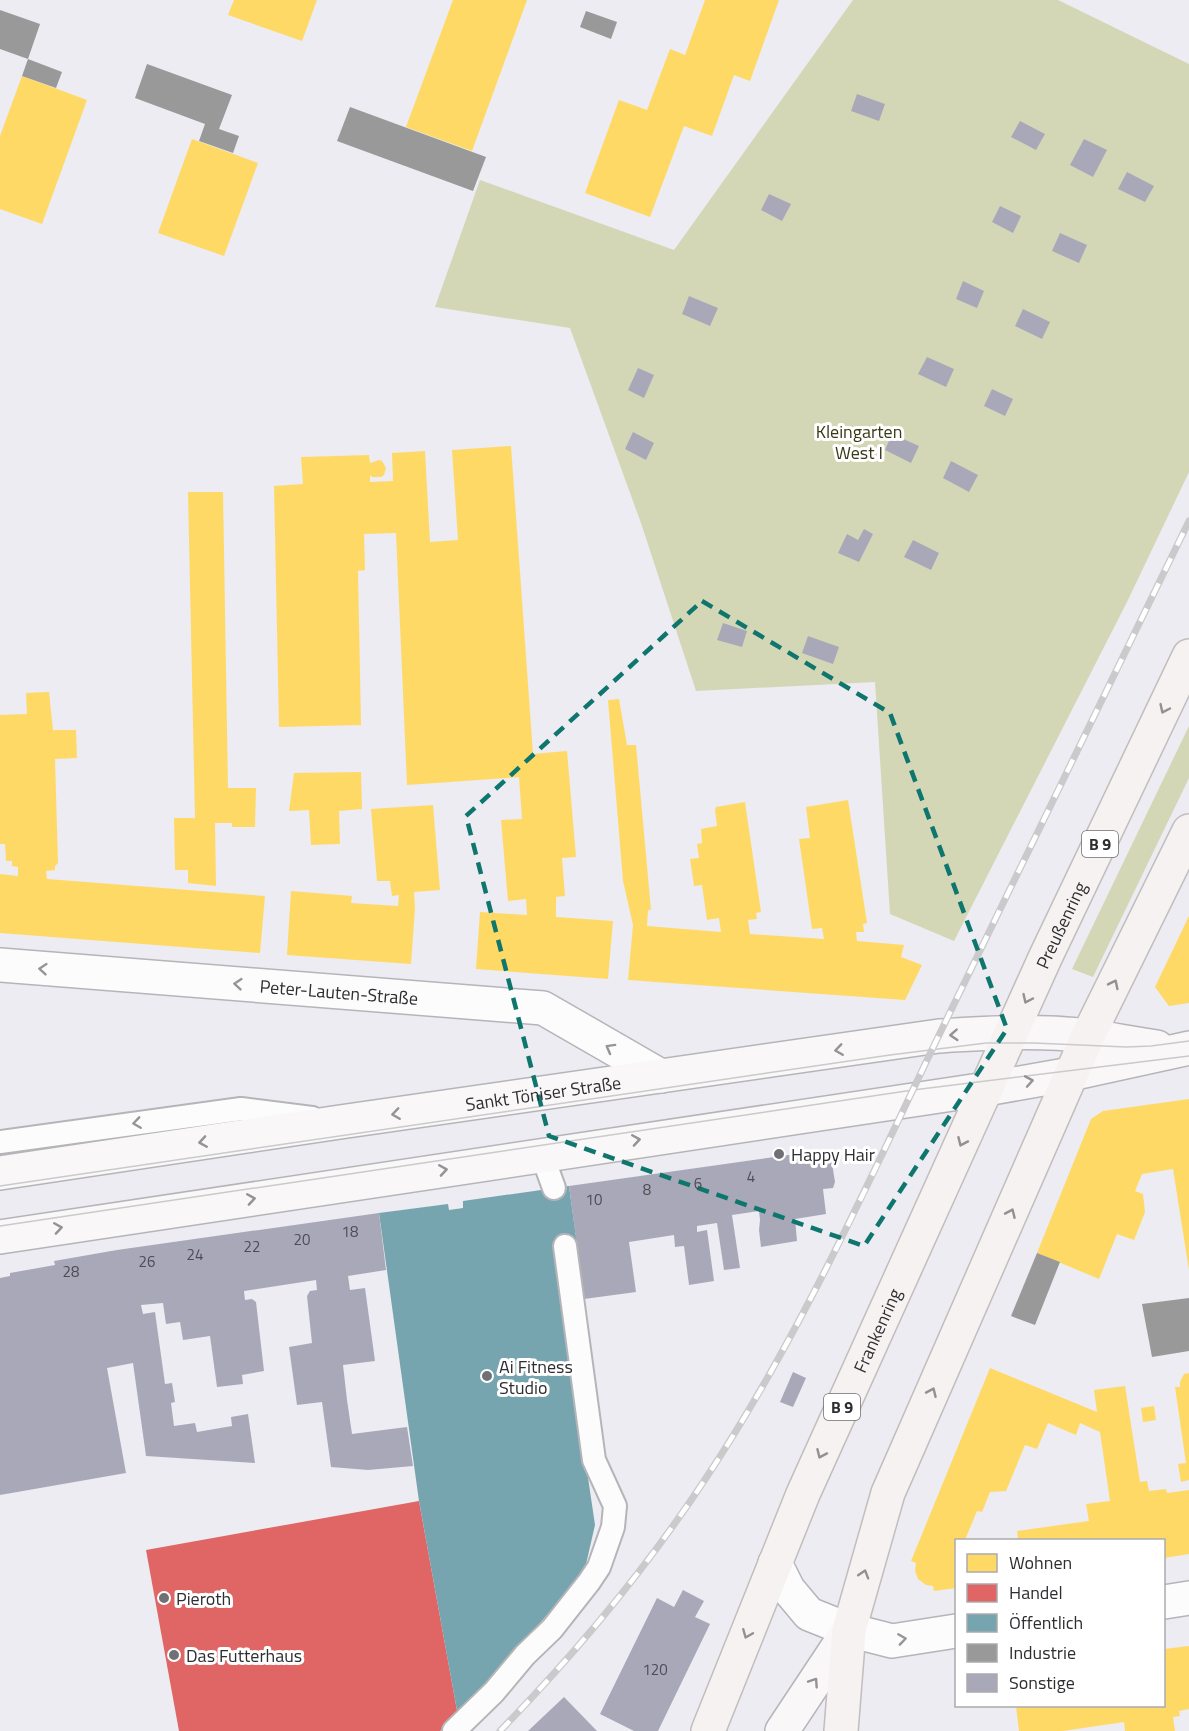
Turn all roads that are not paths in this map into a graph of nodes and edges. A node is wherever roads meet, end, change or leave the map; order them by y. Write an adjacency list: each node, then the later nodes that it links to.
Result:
1 (1189, 656): 4 (main road, Preußenring / B 9, one-way to 4)
2 (1189, 831): 5 (main road, one-way to 2)
3 (0, 965): 8 (street, Peter-Lauten-Straße, one-way to 3)
4 (1011, 1032): 5 (main road, Sankt Töniser Straße); 8 (main road, Sankt Töniser Straße, one-way to 8); 9 (main road, Frankenring / B 9)
5 (1088, 1036): 6 (main road, Sankt Töniser Straße); 7 (main road)
6 (1184, 1049): 7 (main road)
7 (1071, 1074): 9 (main road, one-way to 7); 20 (main road, one-way to 7)
8 (662, 1076): 10 (main road, Sankt Töniser Straße, one-way to 10)
9 (986, 1089): 12 (main road, one-way to 9); 17 (main road, Frankenring / B 9, one-way to 17)
10 (340, 1122): 11 (lane, one-way to 11); 13 (main road, Sankt Töniser Straße, one-way to 13)
11 (0, 1142)
12 (542, 1155): 14 (lane); 15 (main road, one-way to 12)
13 (0, 1173)
14 (554, 1188)
15 (0, 1237)
16 (565, 1246): 22 (lane)
17 (776, 1563): 20 (street); 23 (main road, Frankenring / B 9, one-way to 23)
18 (1189, 1598): 19 (street)
19 (1165, 1602)
20 (849, 1630): 21 (street, one-way to 21); 24 (main road, one-way to 20); 25 (main road)
21 (955, 1631)
22 (454, 1731)
23 (708, 1731)
24 (782, 1731)
25 (840, 1731)

